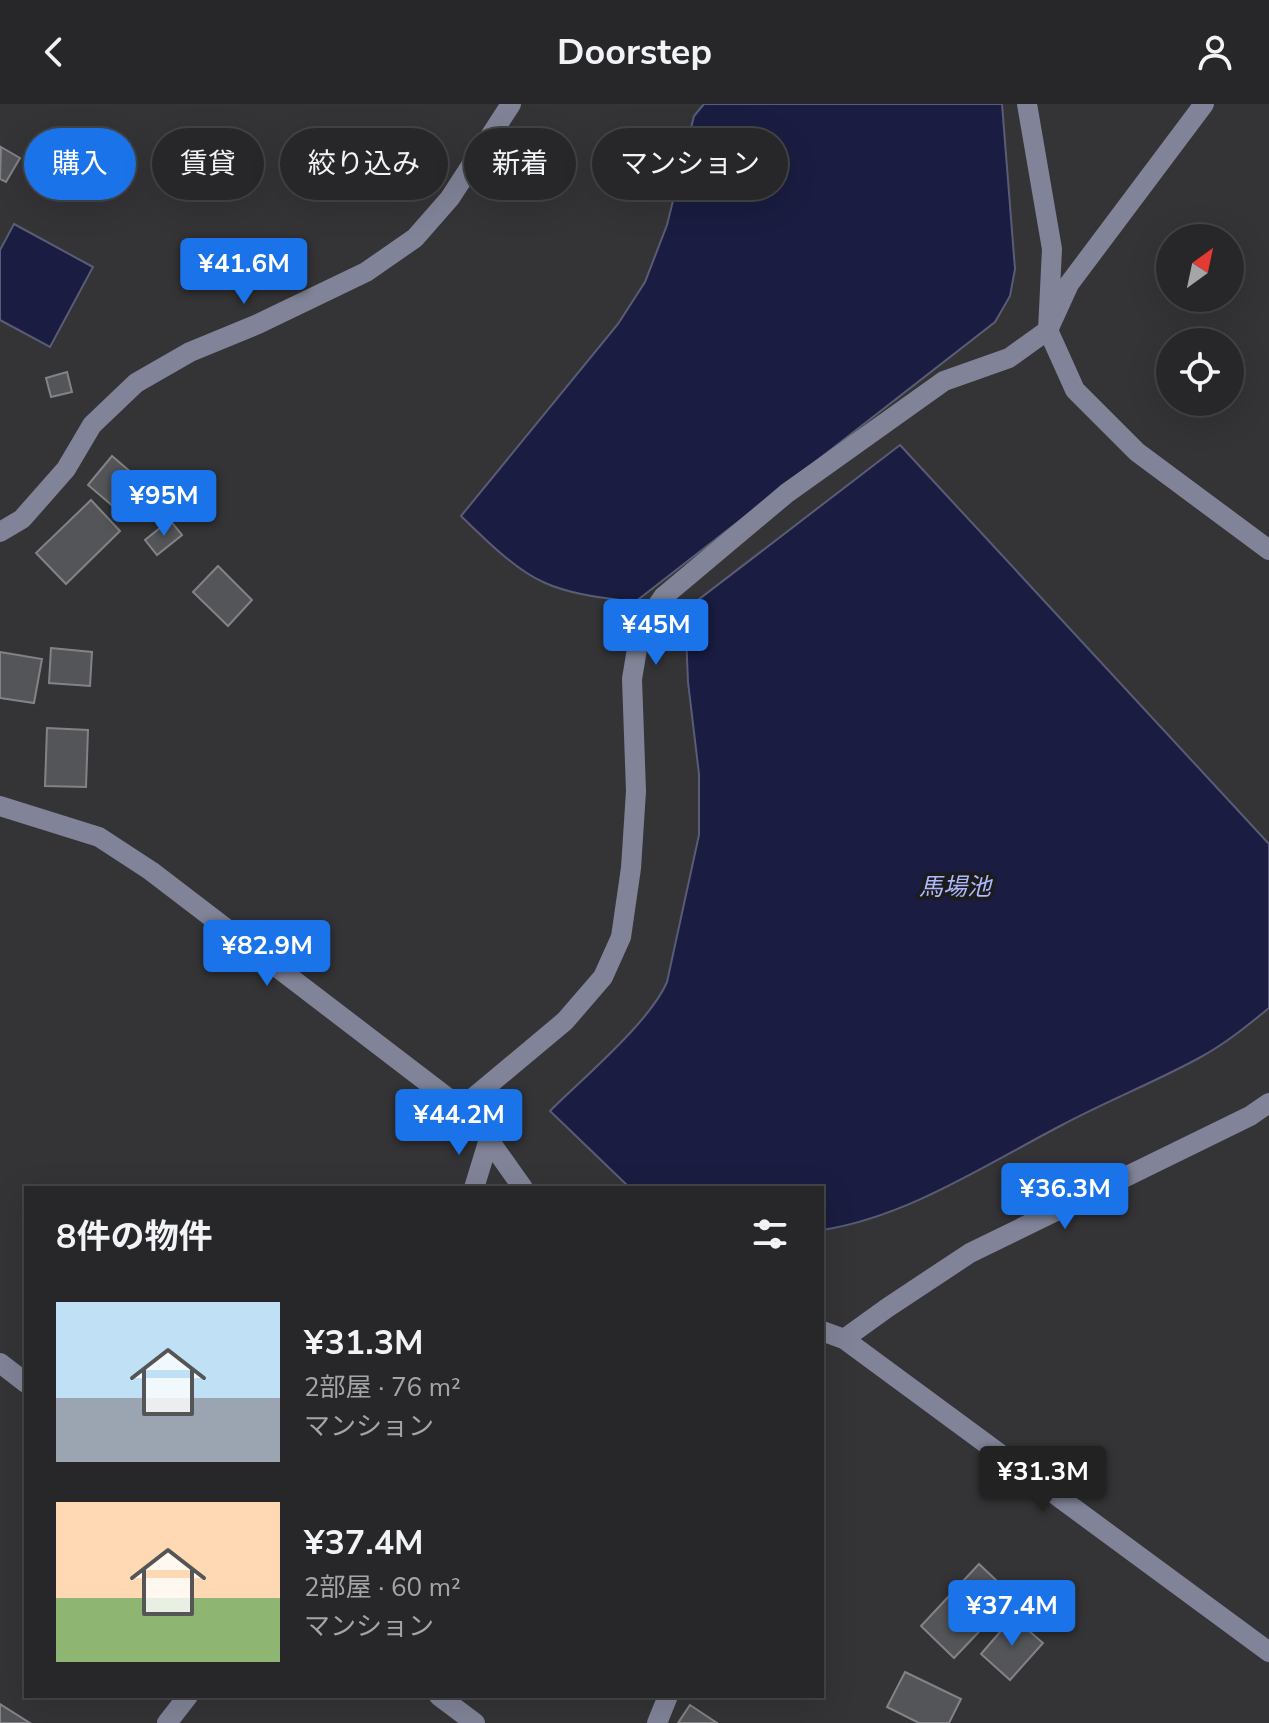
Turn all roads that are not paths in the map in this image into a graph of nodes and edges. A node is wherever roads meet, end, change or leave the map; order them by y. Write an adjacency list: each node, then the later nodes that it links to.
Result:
1 (511, 104): 5 (street)
2 (1027, 104): 4 (street)
3 (1204, 104): 4 (street)
4 (1048, 330): 6 (street); 9 (street)
5 (0, 532)
6 (1269, 550)
7 (0, 806): 9 (street)
8 (1269, 1103): 14 (street)
9 (461, 1108): 10 (street)
10 (489, 1139): 11 (street); 12 (street)
11 (475, 1186)
12 (522, 1186)
13 (824, 1332): 14 (street)
14 (844, 1339): 17 (street)
15 (0, 1363): 16 (street)
16 (24, 1381)
17 (1269, 1652)
18 (186, 1698): 21 (street)
19 (442, 1698): 22 (street)
20 (667, 1698): 23 (street)
21 (167, 1723)
22 (475, 1723)
23 (657, 1723)

